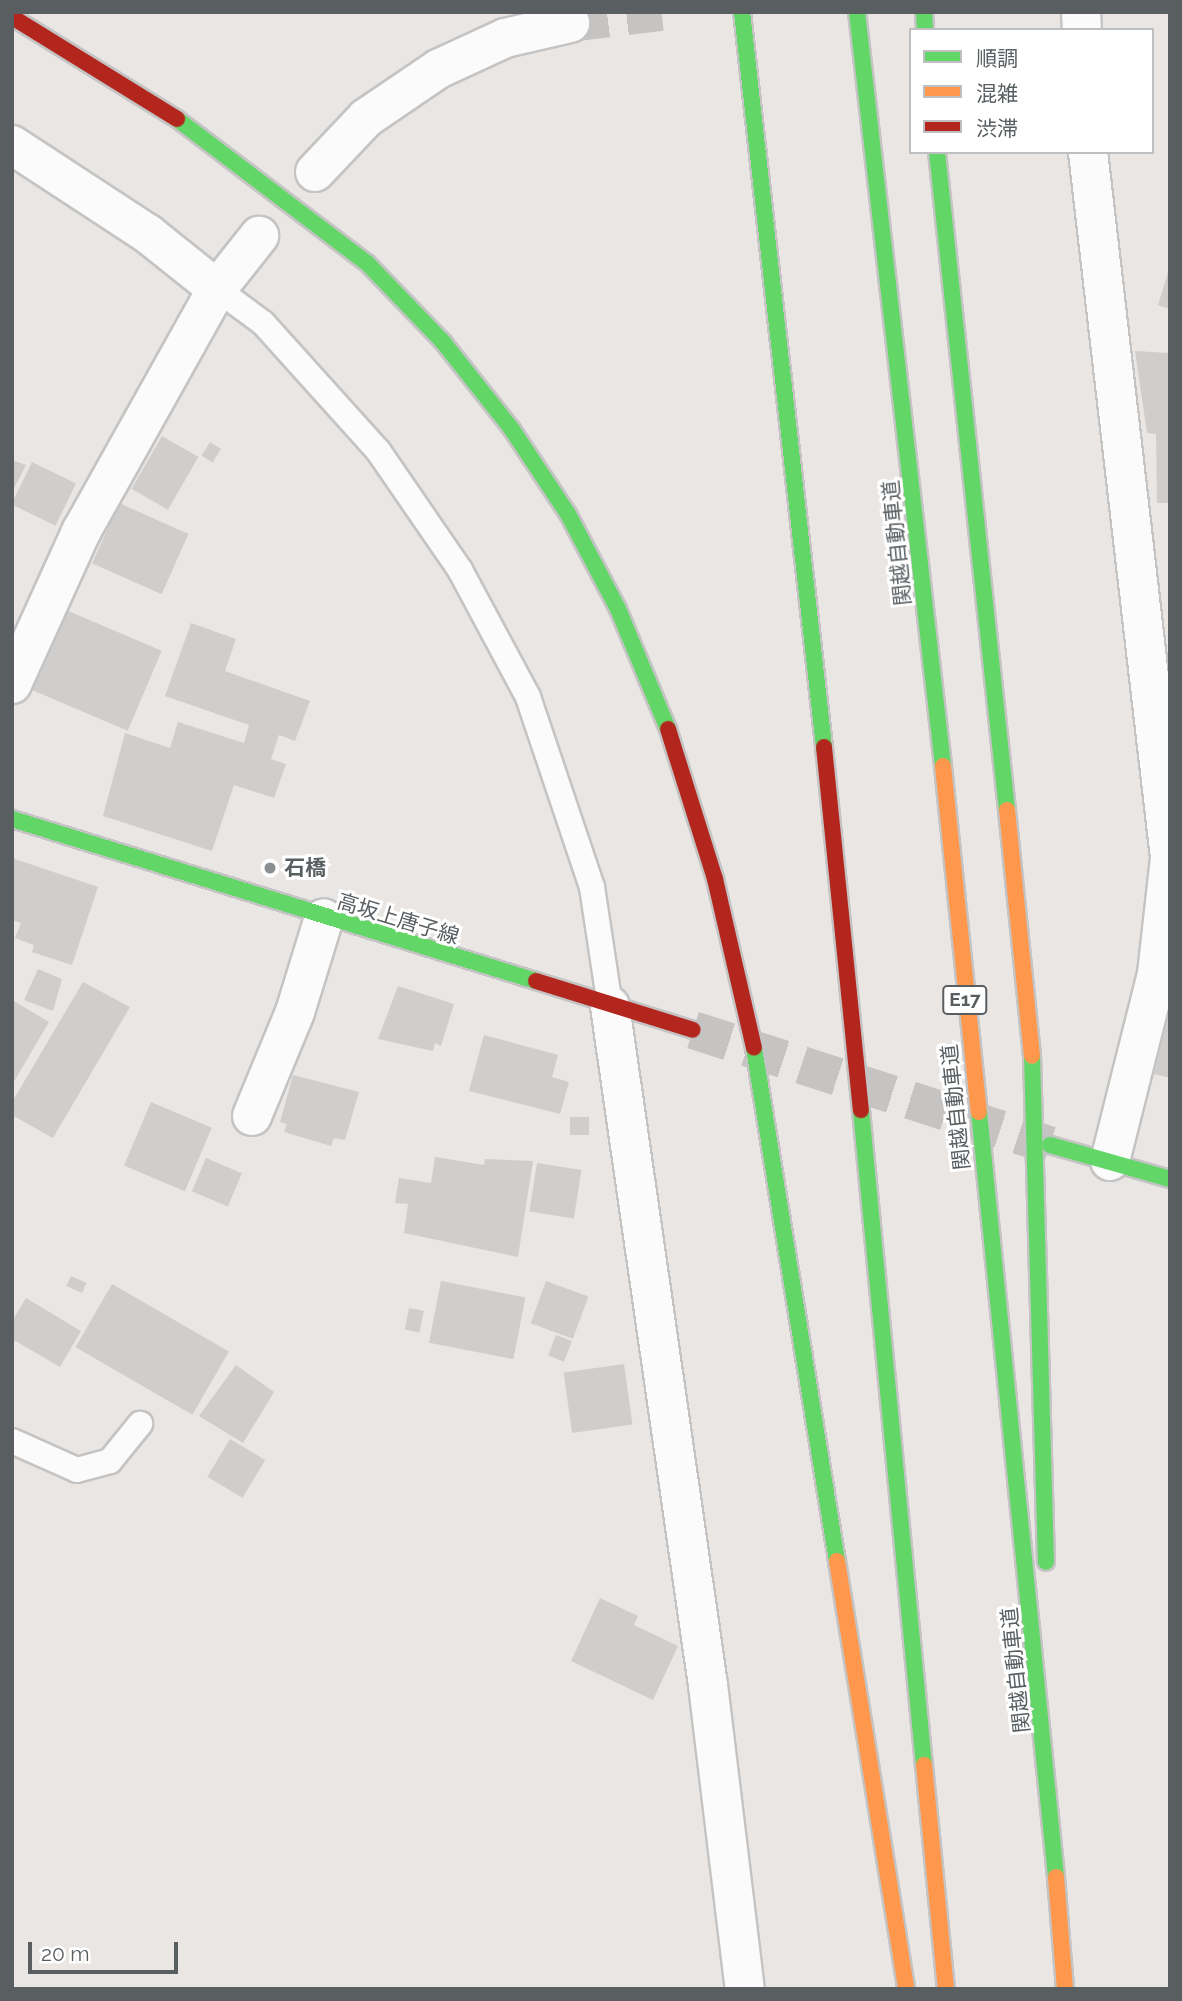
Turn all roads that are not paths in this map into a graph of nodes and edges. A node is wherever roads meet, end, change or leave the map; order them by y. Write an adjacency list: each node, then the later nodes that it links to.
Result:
1 (742, 12): 26 (main road)
2 (857, 12): 23 (main road, 関越自動車道 / E17)
3 (12, 18): 25 (main road)
4 (570, 23): 8 (street)
5 (12, 145): 10 (street)
6 (937, 154): 23 (main road)
7 (1088, 154): 13 (street)
8 (315, 172)
9 (259, 236): 10 (street)
10 (216, 289): 11 (street); 15 (lane)
11 (12, 684)
12 (12, 818): 14 (main road, 高坂上唐子線)
13 (1170, 857): 19 (street)
14 (324, 918): 15 (main road, 高坂上唐子線); 17 (street)
15 (610, 1006): 16 (main road, 高坂上唐子線); 24 (street)
16 (693, 1030)
17 (252, 1116)
18 (1050, 1145): 19 (main road)
19 (1110, 1161): 20 (main road)
20 (1170, 1179)
21 (141, 1424): 22 (lane)
22 (12, 1441)
23 (1043, 1720): 27 (main road, 関越自動車道 / E17)
24 (745, 1989)
25 (906, 1989)
26 (946, 1989)
27 (1065, 1989)

